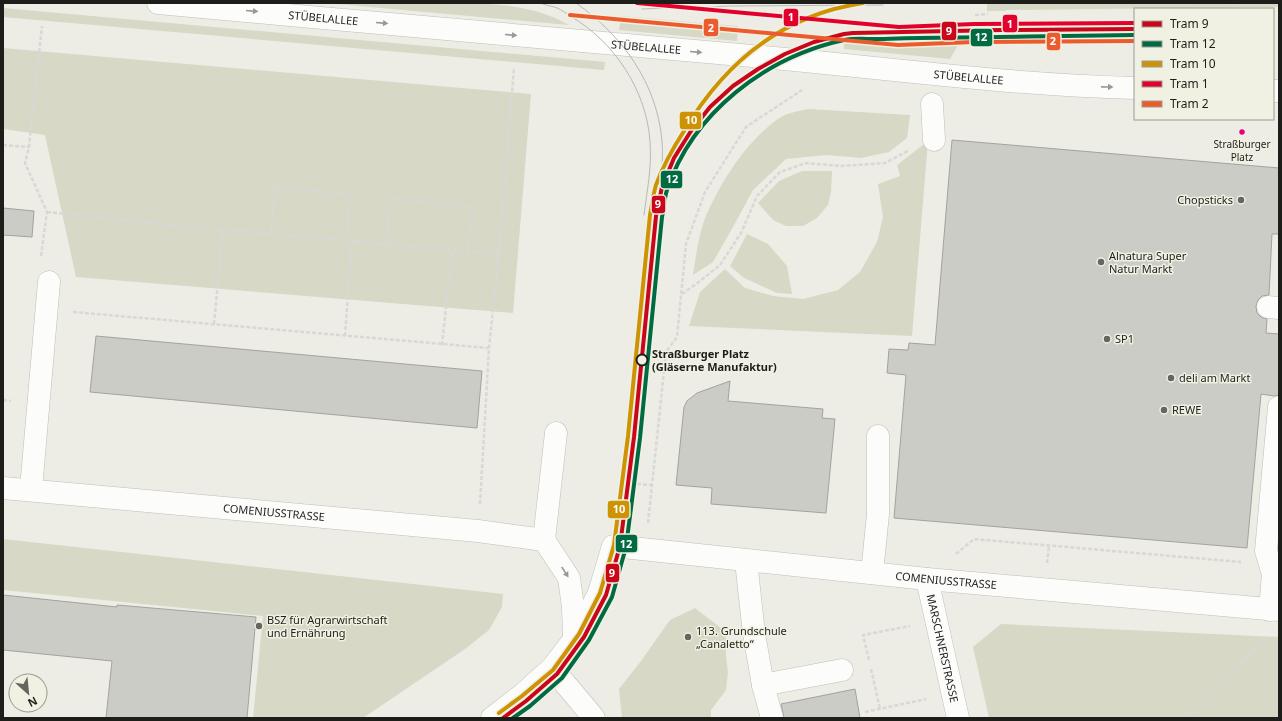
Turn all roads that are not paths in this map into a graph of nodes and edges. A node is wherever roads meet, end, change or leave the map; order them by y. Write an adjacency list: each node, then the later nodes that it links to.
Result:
1 (158, 3): 2 (street, STÜBELALLEE, one-way to 2)
2 (1134, 88)
3 (932, 104): 4 (street)
4 (934, 140)
5 (49, 282): 10 (street)
6 (1279, 407): 15 (street)
7 (556, 433): 11 (street)
8 (878, 436): 13 (street)
9 (3, 488): 10 (street, COMENIUSSTRASSE)
10 (31, 490): 11 (street, COMENIUSSTRASSE)
11 (544, 540): 16 (street, one-way to 16)
12 (746, 561): 13 (street, COMENIUSSTRASSE); 16 (street, COMENIUSSTRASSE); 19 (street)
13 (872, 573): 14 (street, COMENIUSSTRASSE)
14 (927, 579): 15 (street, COMENIUSSTRASSE); 23 (street, MARSCHNERSTRASSE)
15 (1274, 610)
16 (574, 639): 17 (street)
17 (552, 668): 20 (street); 21 (street)
18 (842, 670): 19 (street)
19 (763, 685): 22 (street)
20 (492, 718)
21 (594, 718)
22 (772, 718)
23 (958, 718)

